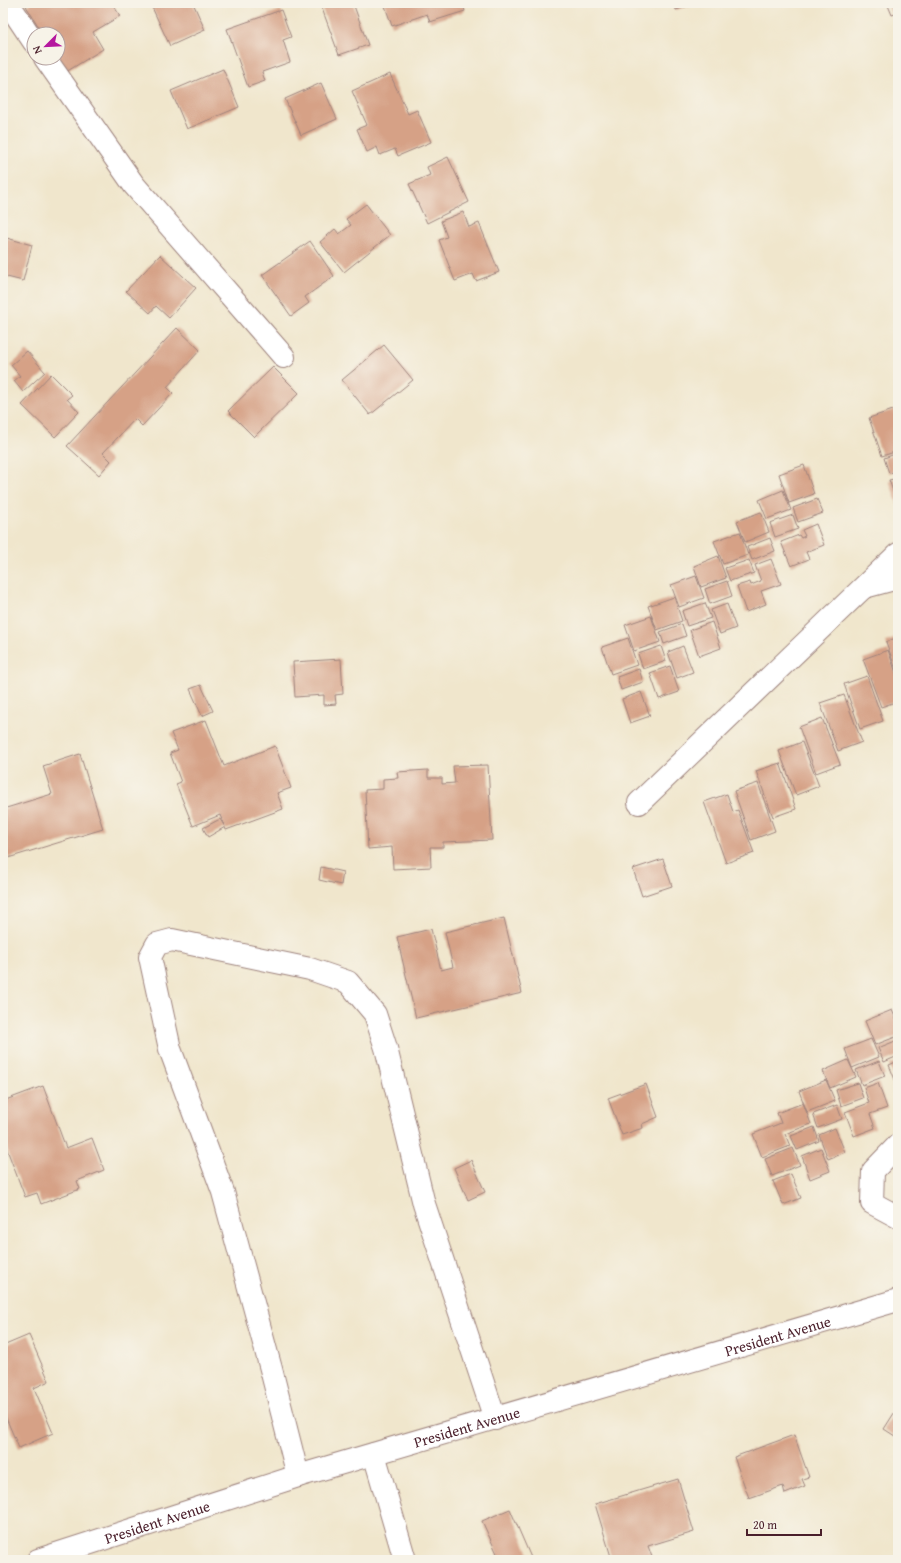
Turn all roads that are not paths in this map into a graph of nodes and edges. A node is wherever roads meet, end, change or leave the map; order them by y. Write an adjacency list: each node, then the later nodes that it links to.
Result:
1 (8, 3): 2 (street)
2 (26, 30)
3 (51, 66): 4 (street)
4 (284, 357)
5 (898, 554): 7 (street)
6 (898, 578): 7 (street)
7 (862, 588): 8 (street)
8 (639, 802)
9 (898, 1145): 10 (street)
10 (898, 1217)
11 (898, 1300): 12 (street, President Avenue)
12 (495, 1418): 13 (street, President Avenue); 14 (street)
13 (374, 1454): 14 (street, President Avenue); 16 (street)
14 (298, 1476): 15 (street, President Avenue)
15 (38, 1560)
16 (405, 1560)

